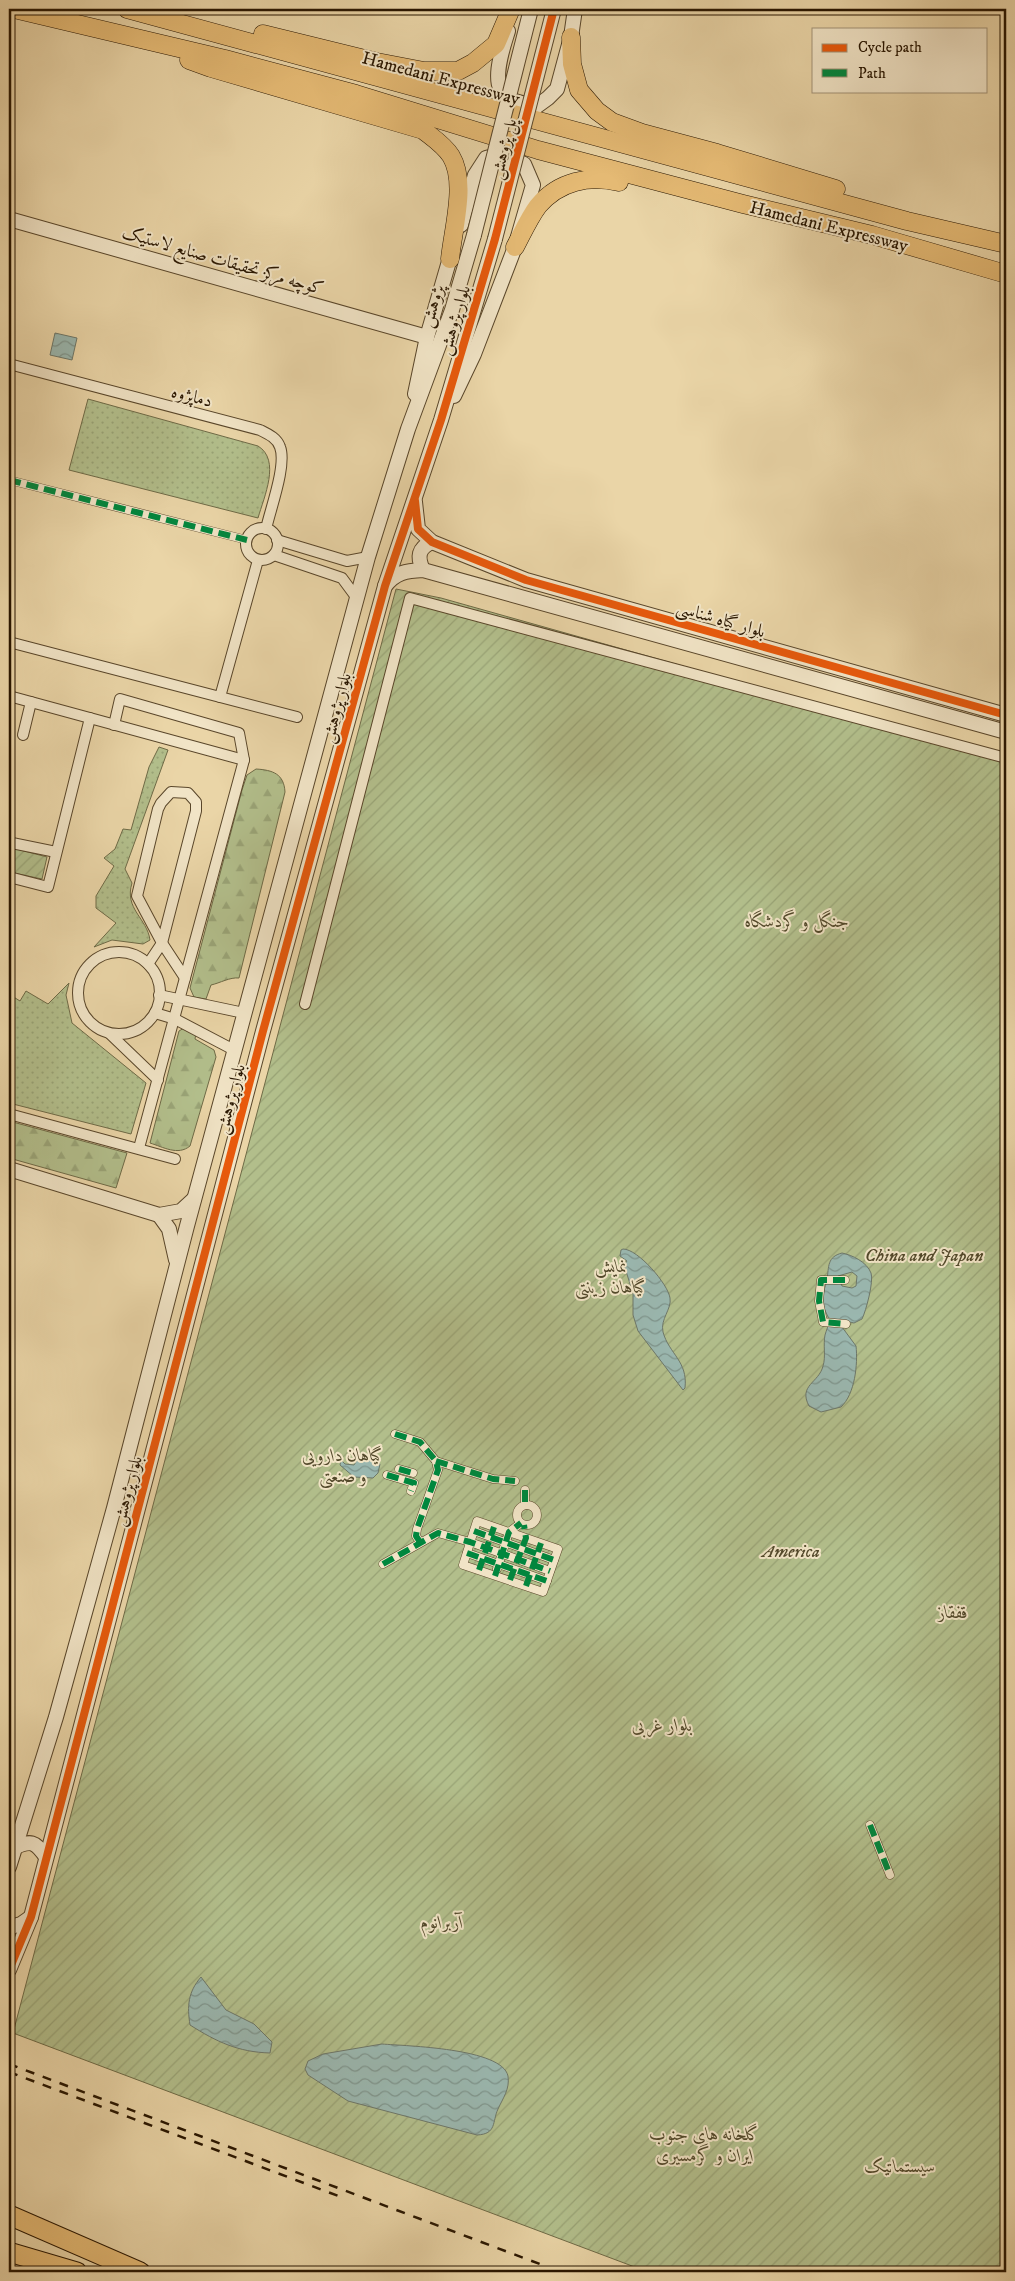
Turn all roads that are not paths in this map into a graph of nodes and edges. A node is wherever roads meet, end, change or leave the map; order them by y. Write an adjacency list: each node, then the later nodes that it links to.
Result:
1 (14, 9): 8 (highway, Hamedani Expressway)
2 (512, 9): 6 (highway); 9 (street)
3 (532, 9): 14 (street, پل پژوهش, bridge)
4 (554, 9): 15 (street, پل پژوهش, bridge)
5 (575, 9): 9 (street)
6 (134, 11): 12 (highway, Hamedani Expressway)
7 (9, 13): 8 (highway)
8 (50, 18): 10 (highway, Hamedani Expressway)
9 (571, 37): 12 (highway)
10 (148, 42): 13 (highway, Hamedani Expressway); 18 (highway)
11 (9, 219): 20 (street, کوچه مرکز تحقیقات صنایع لاستیک)
12 (907, 221): 16 (highway, Hamedani Expressway)
13 (872, 234): 17 (highway); 19 (highway, Hamedani Expressway)
14 (474, 235): 22 (street, پژوهش)
15 (495, 239): 23 (street, بلوار پژوهش)
16 (1006, 244)
17 (515, 247): 18 (street); 23 (street)
18 (450, 259): 20 (street)
19 (1006, 274)
20 (427, 337): 24 (street)
21 (9, 364): 27 (street, دماپژوه)
22 (424, 388): 24 (street, بلوار پژوهش)
23 (441, 420): 26 (street, بلوار پژوهش)
24 (408, 429): 32 (street, بلوار پژوهش)
25 (9, 480): 28 (street)
26 (415, 495): 30 (street); 35 (street, بلوار پژوهش)
27 (266, 529): 28 (street); 29 (street)
28 (247, 540): 33 (street)
29 (277, 540): 31 (street); 32 (street)
30 (432, 542): 34 (street); 41 (street, بلوار گیاه شناسی)
31 (274, 555): 33 (street); 36 (street)
32 (368, 557): 36 (street, بلوار پژوهش)
33 (258, 560): 39 (street)
34 (423, 570): 35 (street); 45 (street, بلوار گیاه شناسی)
35 (385, 586): 113 (street, بلوار پژوهش)
36 (356, 597): 59 (street, بلوار پژوهش)
37 (9, 642): 39 (street)
38 (9, 696): 40 (street)
39 (220, 697): 42 (street)
40 (31, 702): 43 (street); 46 (street)
41 (1006, 715)
42 (297, 717)
43 (90, 718): 44 (street); 50 (street)
44 (114, 725): 48 (street); 48 (street)
45 (1006, 732)
46 (24, 735)
47 (1006, 758): 57 (street)
48 (244, 760): 54 (street)
49 (12, 843): 50 (street)
50 (56, 852): 51 (street)
51 (9, 877)
52 (162, 943): 52 (street); 53 (street); 54 (street)
53 (148, 964): 55 (street); 61 (street)
54 (185, 978): 56 (street)
55 (159, 995): 56 (street); 58 (street)
56 (180, 1000): 59 (street); 60 (street)
57 (305, 1004)
58 (155, 1013): 60 (street); 61 (street)
59 (244, 1013): 62 (street, بلوار پژوهش)
60 (175, 1019): 62 (street); 63 (street)
61 (110, 1033): 63 (street)
62 (234, 1050): 68 (street, بلوار پژوهش)
63 (158, 1080): 65 (street)
64 (9, 1114): 65 (street)
65 (139, 1148): 66 (street)
66 (175, 1159)
67 (9, 1169): 69 (street)
68 (194, 1199): 69 (street); 70 (street, بلوار پژوهش)
69 (159, 1215): 70 (street)
70 (176, 1264): 112 (street, بلوار پژوهش)
71 (842, 1280): 72 (street)
72 (846, 1324)
73 (395, 1434): 74 (street)
74 (436, 1461): 78 (street); 88 (street)
75 (406, 1471): 77 (street)
76 (387, 1475): 77 (street)
77 (404, 1480): 80 (street)
78 (515, 1481)
79 (525, 1490): 81 (street)
80 (411, 1491)
81 (525, 1505): 82 (street); 82 (street)
82 (522, 1524): 85 (street); 87 (street)
83 (494, 1527): 84 (street); 85 (street); 86 (street)
84 (474, 1532): 86 (street); 89 (street)
85 (509, 1532): 87 (street); 90 (street)
86 (490, 1537): 90 (street); 92 (street)
87 (526, 1538): 91 (street); 93 (street)
88 (420, 1542): 89 (street); 100 (street)
89 (470, 1542): 92 (street); 94 (street)
90 (506, 1543): 93 (street); 95 (street)
91 (541, 1543): 96 (street); 99 (street)
92 (486, 1548): 95 (street); 97 (street)
93 (522, 1549): 96 (street); 98 (street)
94 (467, 1553): 97 (street); 103 (street)
95 (502, 1554): 98 (street); 101 (street)
96 (537, 1554): 99 (street); 102 (street)
97 (483, 1559): 101 (street); 103 (street)
98 (518, 1559): 102 (street); 104 (street)
99 (554, 1560): 105 (street)
100 (383, 1564)
101 (499, 1564): 104 (street); 107 (street)
102 (534, 1565): 105 (street); 106 (street)
103 (479, 1570): 107 (street)
104 (514, 1570): 106 (street); 108 (street)
105 (550, 1571): 109 (street)
106 (530, 1575): 109 (street); 110 (street)
107 (495, 1576): 108 (street)
108 (510, 1580): 110 (street)
109 (547, 1580): 110 (street)
110 (526, 1586)
111 (870, 1825): 115 (street)
112 (13, 1848): 113 (street); 114 (street, بلوار پژوهش)
113 (46, 1857): 116 (street, بلوار پژوهش)
114 (9, 1867)
115 (890, 1875)
116 (31, 1918): 117 (street); 118 (street, بلوار پژوهش)
117 (9, 1926)
118 (9, 1970)
119 (9, 2215): 122 (highway)
120 (9, 2252): 121 (highway)
121 (77, 2272)
122 (140, 2272)

